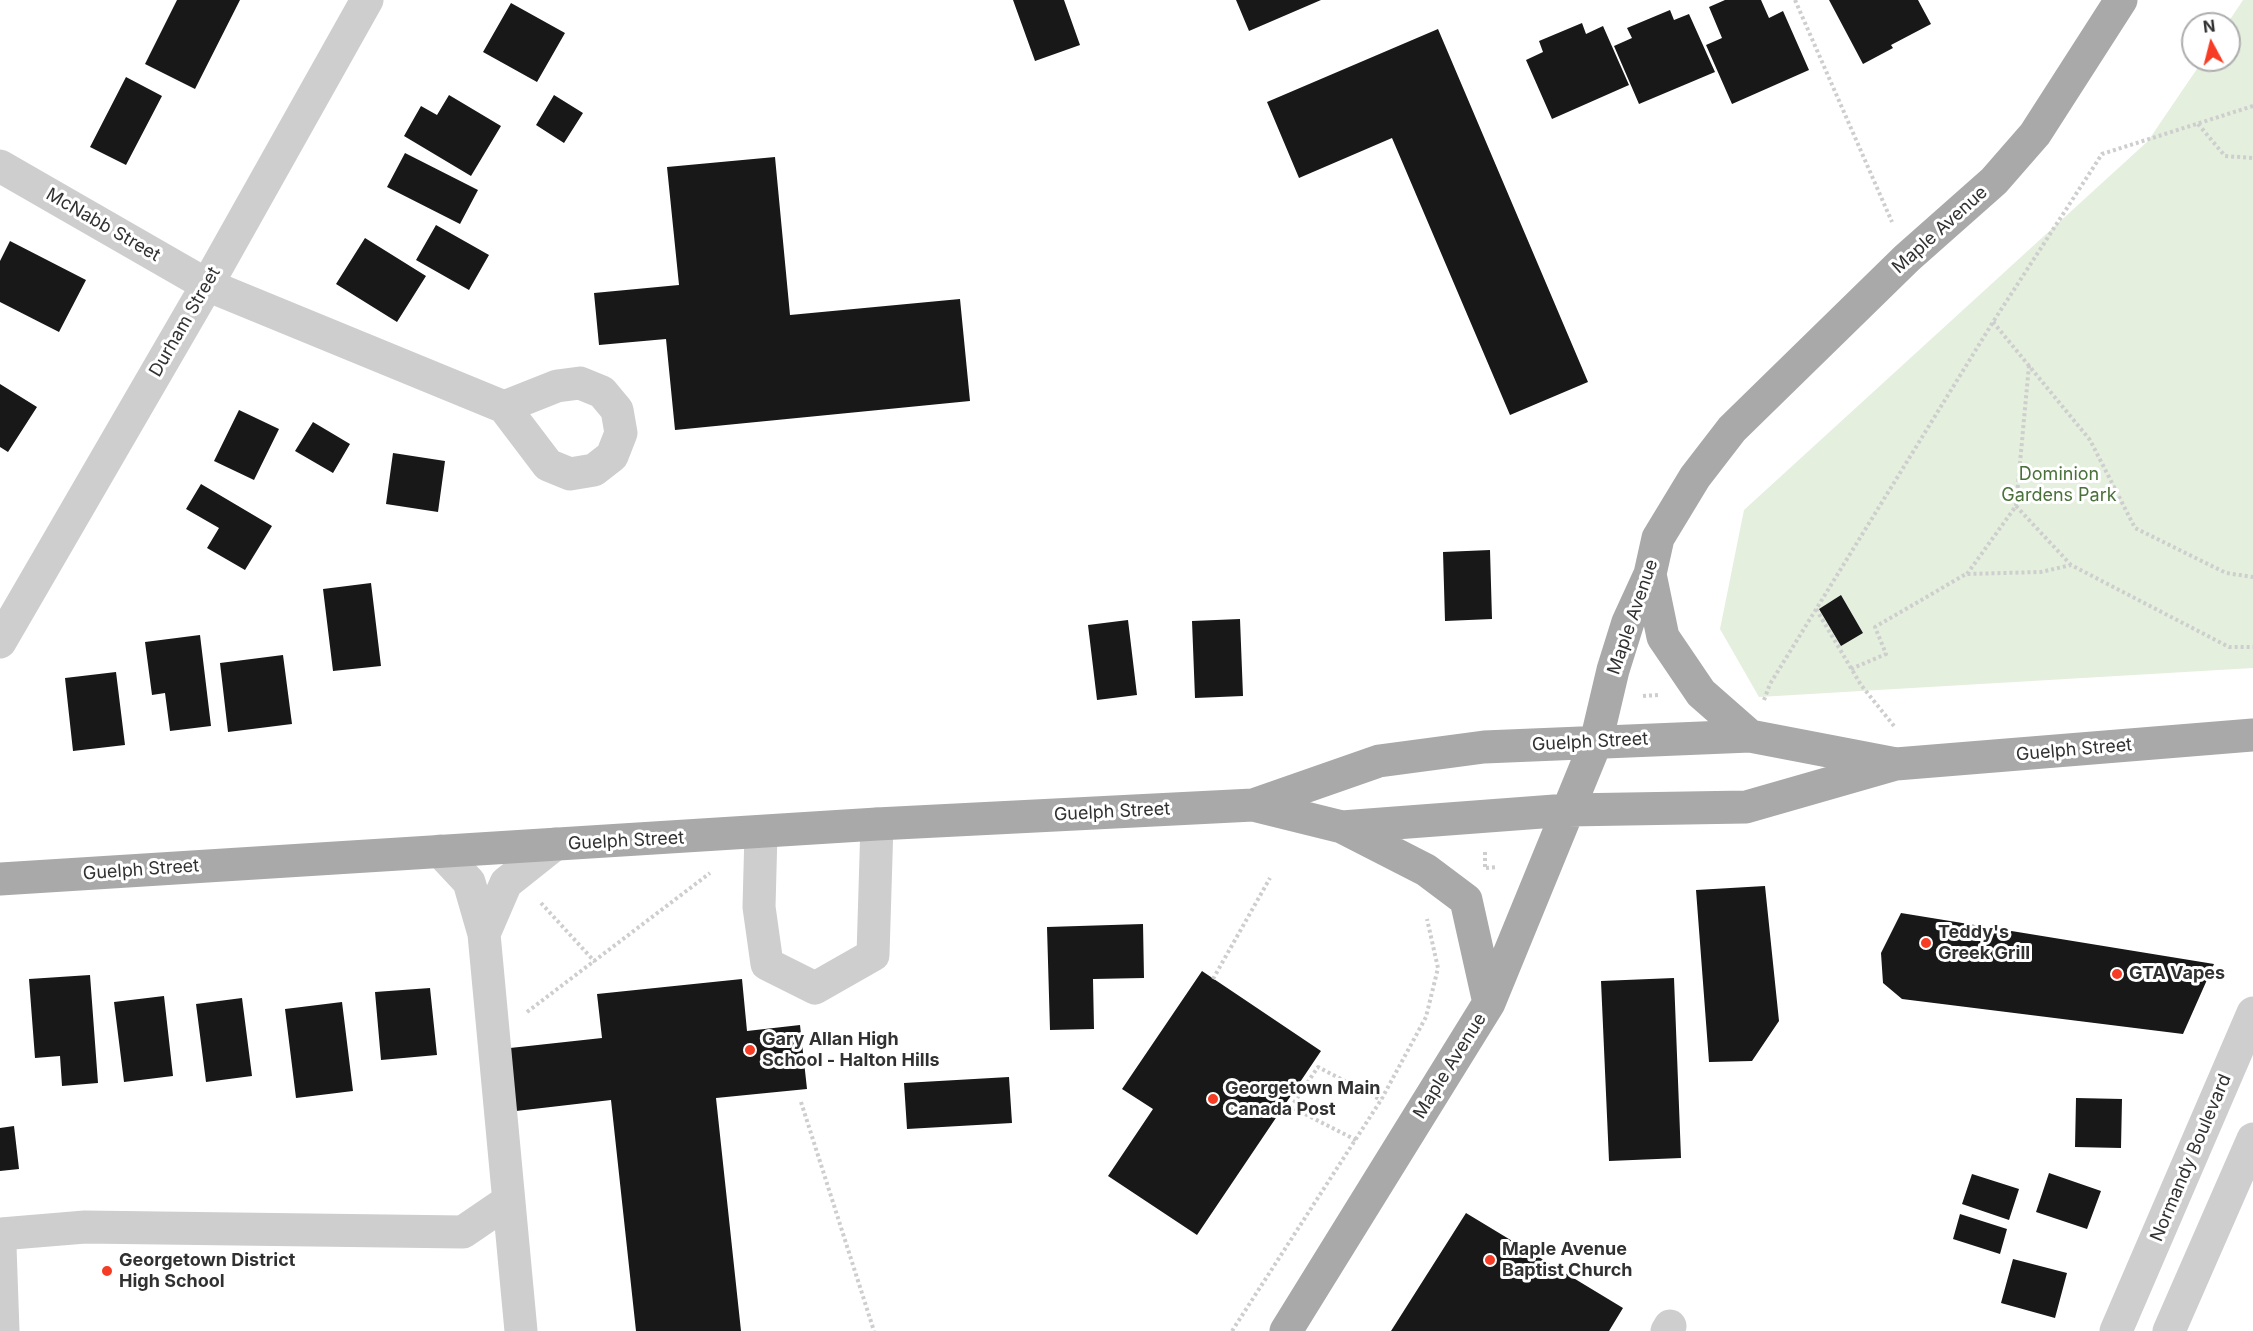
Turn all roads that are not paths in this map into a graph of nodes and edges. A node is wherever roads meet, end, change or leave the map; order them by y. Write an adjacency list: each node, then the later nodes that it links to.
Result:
1 (366, 0): 4 (street, Durham Street)
2 (2121, 0): 6 (main road, Maple Avenue)
3 (0, 166): 4 (street, McNabb Street)
4 (207, 285): 5 (street, McNabb Street); 7 (street, Durham Street)
5 (504, 407)
6 (1650, 574): 9 (main road); 10 (main road, Maple Avenue)
7 (0, 642)
8 (2253, 735): 11 (main road, Guelph Street)
9 (1750, 736): 10 (main road, Guelph Street); 11 (main road, Guelph Street)
10 (1596, 742): 12 (main road, Guelph Street); 13 (main road, Maple Avenue)
11 (1910, 763): 13 (main road, Guelph Street)
12 (1253, 805): 14 (main road, Guelph Street); 15 (main road, Guelph Street)
13 (1568, 810): 15 (main road, Guelph Street); 21 (main road, Maple Avenue)
14 (877, 824): 16 (main road, Guelph Street); 16 (street)
15 (1342, 827): 21 (main road)
16 (761, 833): 17 (main road, Guelph Street)
17 (555, 844): 18 (main road, Guelph Street); 20 (street)
18 (440, 851): 19 (main road, Guelph Street); 20 (street)
19 (0, 879)
20 (484, 934): 24 (street)
21 (1489, 1003): 31 (main road, Maple Avenue)
22 (2253, 1013): 27 (street, Normandy Boulevard)
23 (2253, 1139): 28 (street, Normandy Boulevard)
24 (507, 1202): 25 (street); 30 (street)
25 (0, 1234)
26 (0, 1246): 29 (street)
27 (2122, 1317): 28 (street, Normandy Boulevard)
28 (2171, 1327)
29 (3, 1331)
30 (521, 1331)
31 (1286, 1331)

